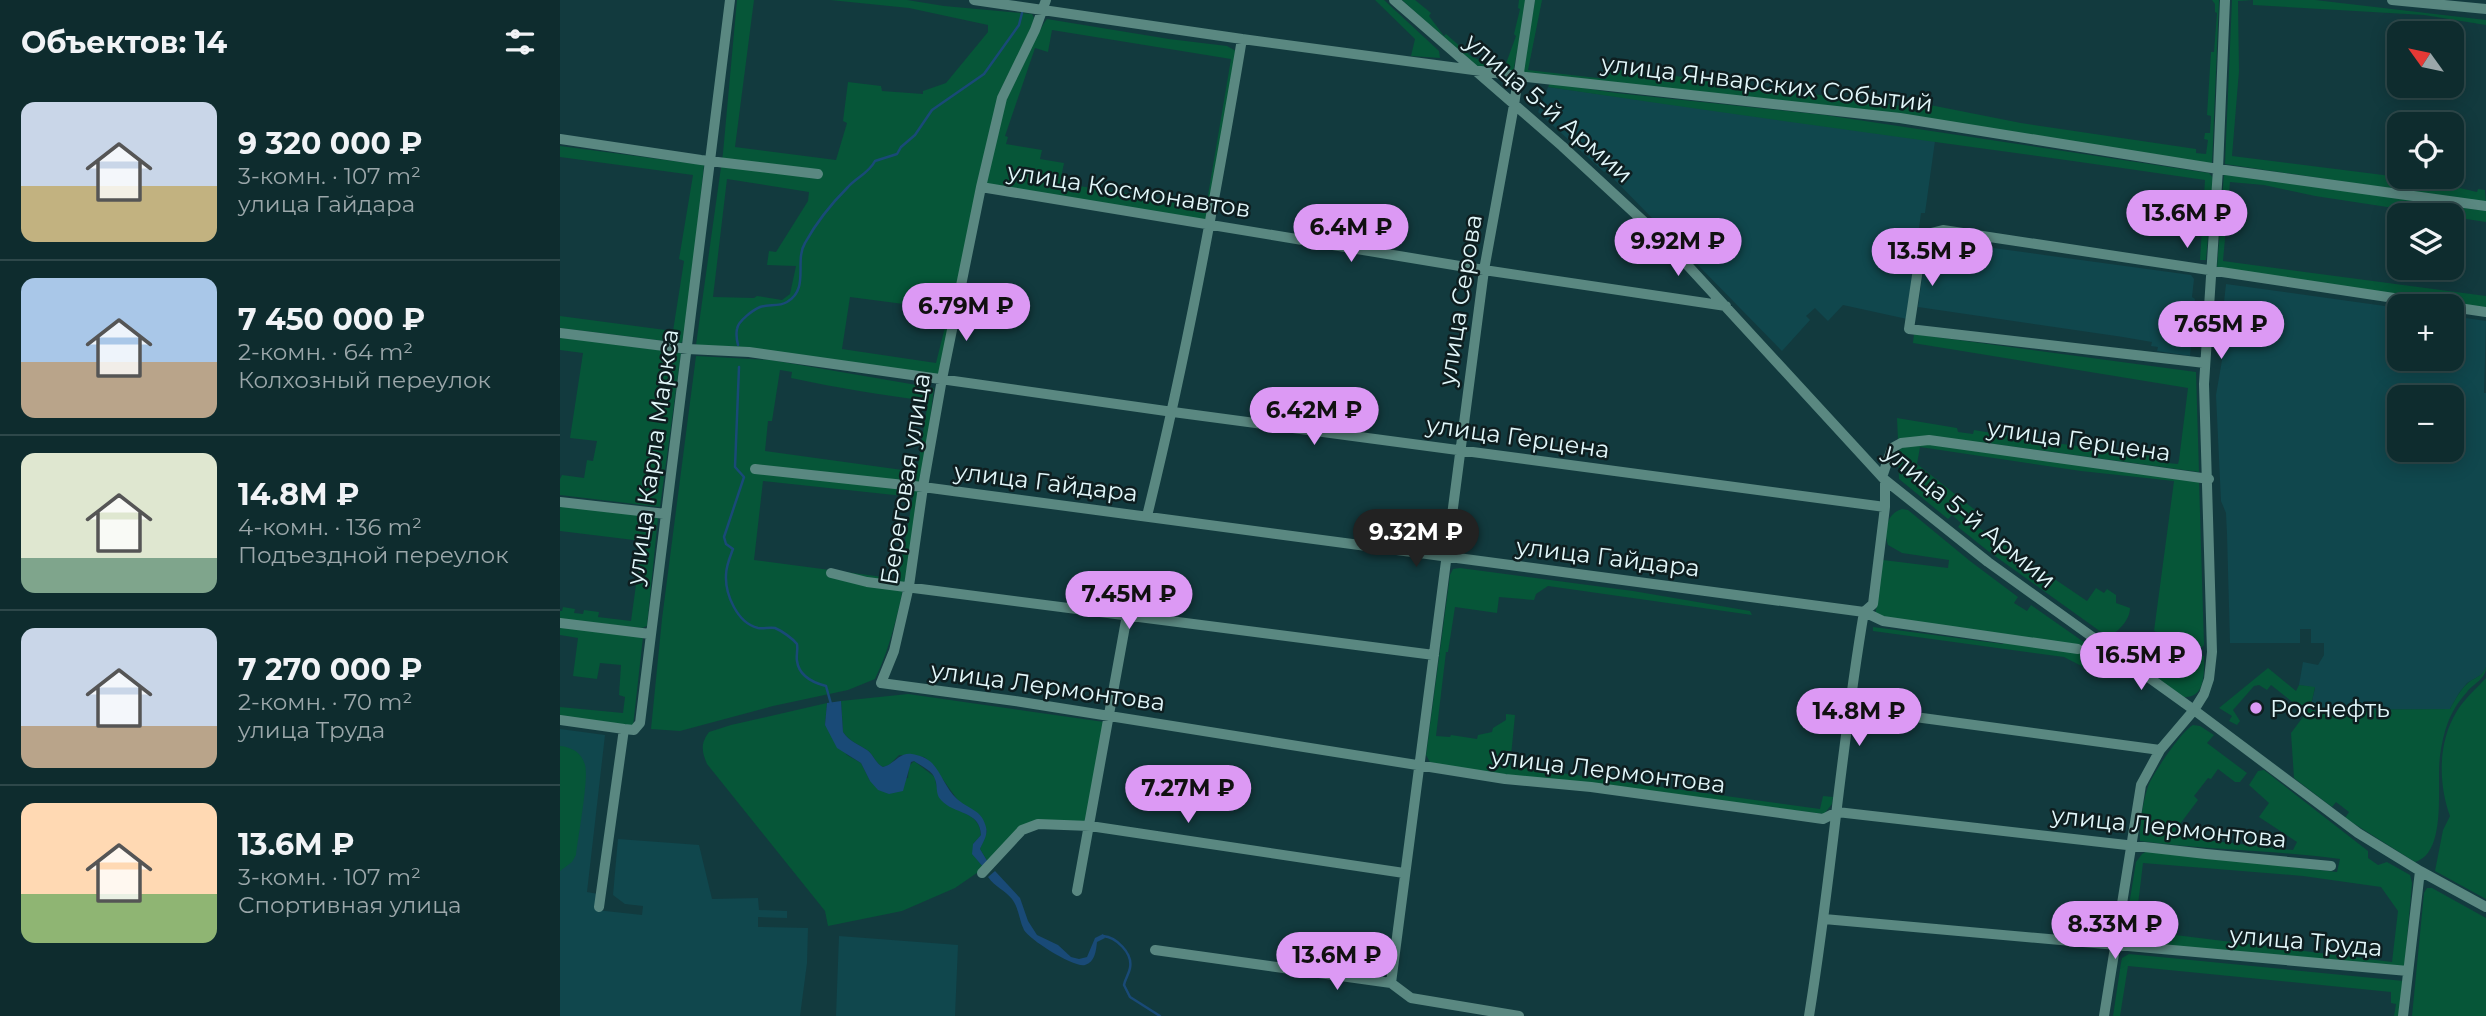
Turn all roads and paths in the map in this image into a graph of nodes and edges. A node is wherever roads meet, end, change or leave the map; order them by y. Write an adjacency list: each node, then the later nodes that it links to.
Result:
1 (730, 0): 14 (street, улица Карла Маркса)
2 (974, 0): 7 (street, улица Январских Событий)
3 (1394, 0): 10 (street, улица 5-й Армии)
4 (1530, 0): 11 (street, улица Серова)
5 (2225, 0): 15 (street)
6 (2392, 0): 8 (street)
7 (1044, 5): 9 (street, улица Январских Событий); 17 (street, Береговая улица)
8 (2486, 9)
9 (1242, 39): 10 (street, улица Январских Событий); 19 (street)
10 (1475, 70): 11 (street, улица Январских Событий); 12 (street, улица 5-й Армии)
11 (1518, 76): 12 (street, улица Серова); 15 (street, улица Январских Событий)
12 (1514, 105): 20 (street, улица Серова); 23 (street, улица 5-й Армии)
13 (560, 139): 14 (street)
14 (711, 161): 16 (street); 27 (street, улица Карла Маркса)
15 (2218, 169): 18 (street, улица Январских Событий); 21 (street)
16 (818, 174)
17 (981, 187): 19 (street, улица Космонавтов); 29 (street, Береговая улица)
18 (2486, 206)
19 (1211, 225): 20 (street, улица Космонавтов); 30 (street)
20 (1484, 270): 23 (street, улица Космонавтов); 31 (street, улица Серова)
21 (2212, 270): 22 (street); 28 (street); 28 (street)
22 (2387, 297)
23 (1726, 306): 33 (street, улица 5-й Армии)
24 (2464, 309): 25 (street)
25 (2486, 312)
26 (560, 333): 27 (street, улица Герцена)
27 (688, 349): 29 (street, улица Герцена); 38 (street, улица Карла Маркса)
28 (2205, 363): 34 (street)
29 (942, 379): 30 (street, улица Герцена); 35 (street, Береговая улица)
30 (1173, 412): 31 (street, улица Герцена); 39 (street)
31 (1460, 451): 37 (street, улица Герцена); 40 (street, улица Серова)
32 (755, 468): 35 (street, улица Гайдара)
33 (1884, 478): 34 (street, улица Герцена); 37 (street); 51 (street, улица 5-й Армии)
34 (2208, 479): 51 (street)
35 (923, 487): 39 (street, улица Гайдара); 42 (street, Береговая улица)
36 (560, 502): 38 (street)
37 (1885, 507): 43 (street)
38 (666, 514): 46 (street, улица Карла Маркса)
39 (1147, 516): 40 (street, улица Гайдара)
40 (1446, 557): 43 (street, улица Гайдара); 48 (street, улица Серова)
41 (831, 573): 42 (street)
42 (909, 586): 44 (street); 49 (street, Береговая улица)
43 (1864, 612): 47 (street, улица Гайдара); 50 (street)
44 (1127, 615): 48 (street); 52 (street)
45 (560, 623): 46 (street)
46 (650, 634): 54 (street, улица Карла Маркса)
47 (2078, 649)
48 (1433, 655): 56 (street, улица Серова)
49 (881, 683): 52 (street, улица Лермонтова)
50 (1847, 708): 55 (street); 57 (street)
51 (2194, 710): 55 (street); 61 (street, улица 5-й Армии)
52 (1110, 716): 56 (street, улица Лермонтова); 58 (street)
53 (560, 720): 54 (street)
54 (624, 729): 65 (street)
55 (2160, 750): 59 (street)
56 (1420, 765): 57 (street, улица Лермонтова); 63 (street, улица Серова)
57 (1836, 812): 59 (street, улица Лермонтова); 67 (street)
58 (1090, 826): 62 (street); 63 (street); 64 (street)
59 (2132, 845): 60 (street, улица Лермонтова); 68 (street)
60 (2331, 866)
61 (2420, 871): 66 (street, улица 5-й Армии); 70 (street)
62 (982, 873)
63 (1404, 873): 71 (street, улица Серова)
64 (1077, 891)
65 (599, 907)
66 (2486, 907)
67 (1824, 919): 68 (street, улица Труда); 73 (street)
68 (2116, 946): 70 (street, улица Труда); 74 (street)
69 (1155, 950): 71 (street)
70 (2408, 971): 75 (street)
71 (1391, 983): 72 (street)
72 (1519, 1016)
73 (1809, 1016)
74 (2104, 1016)
75 (2403, 1016)

